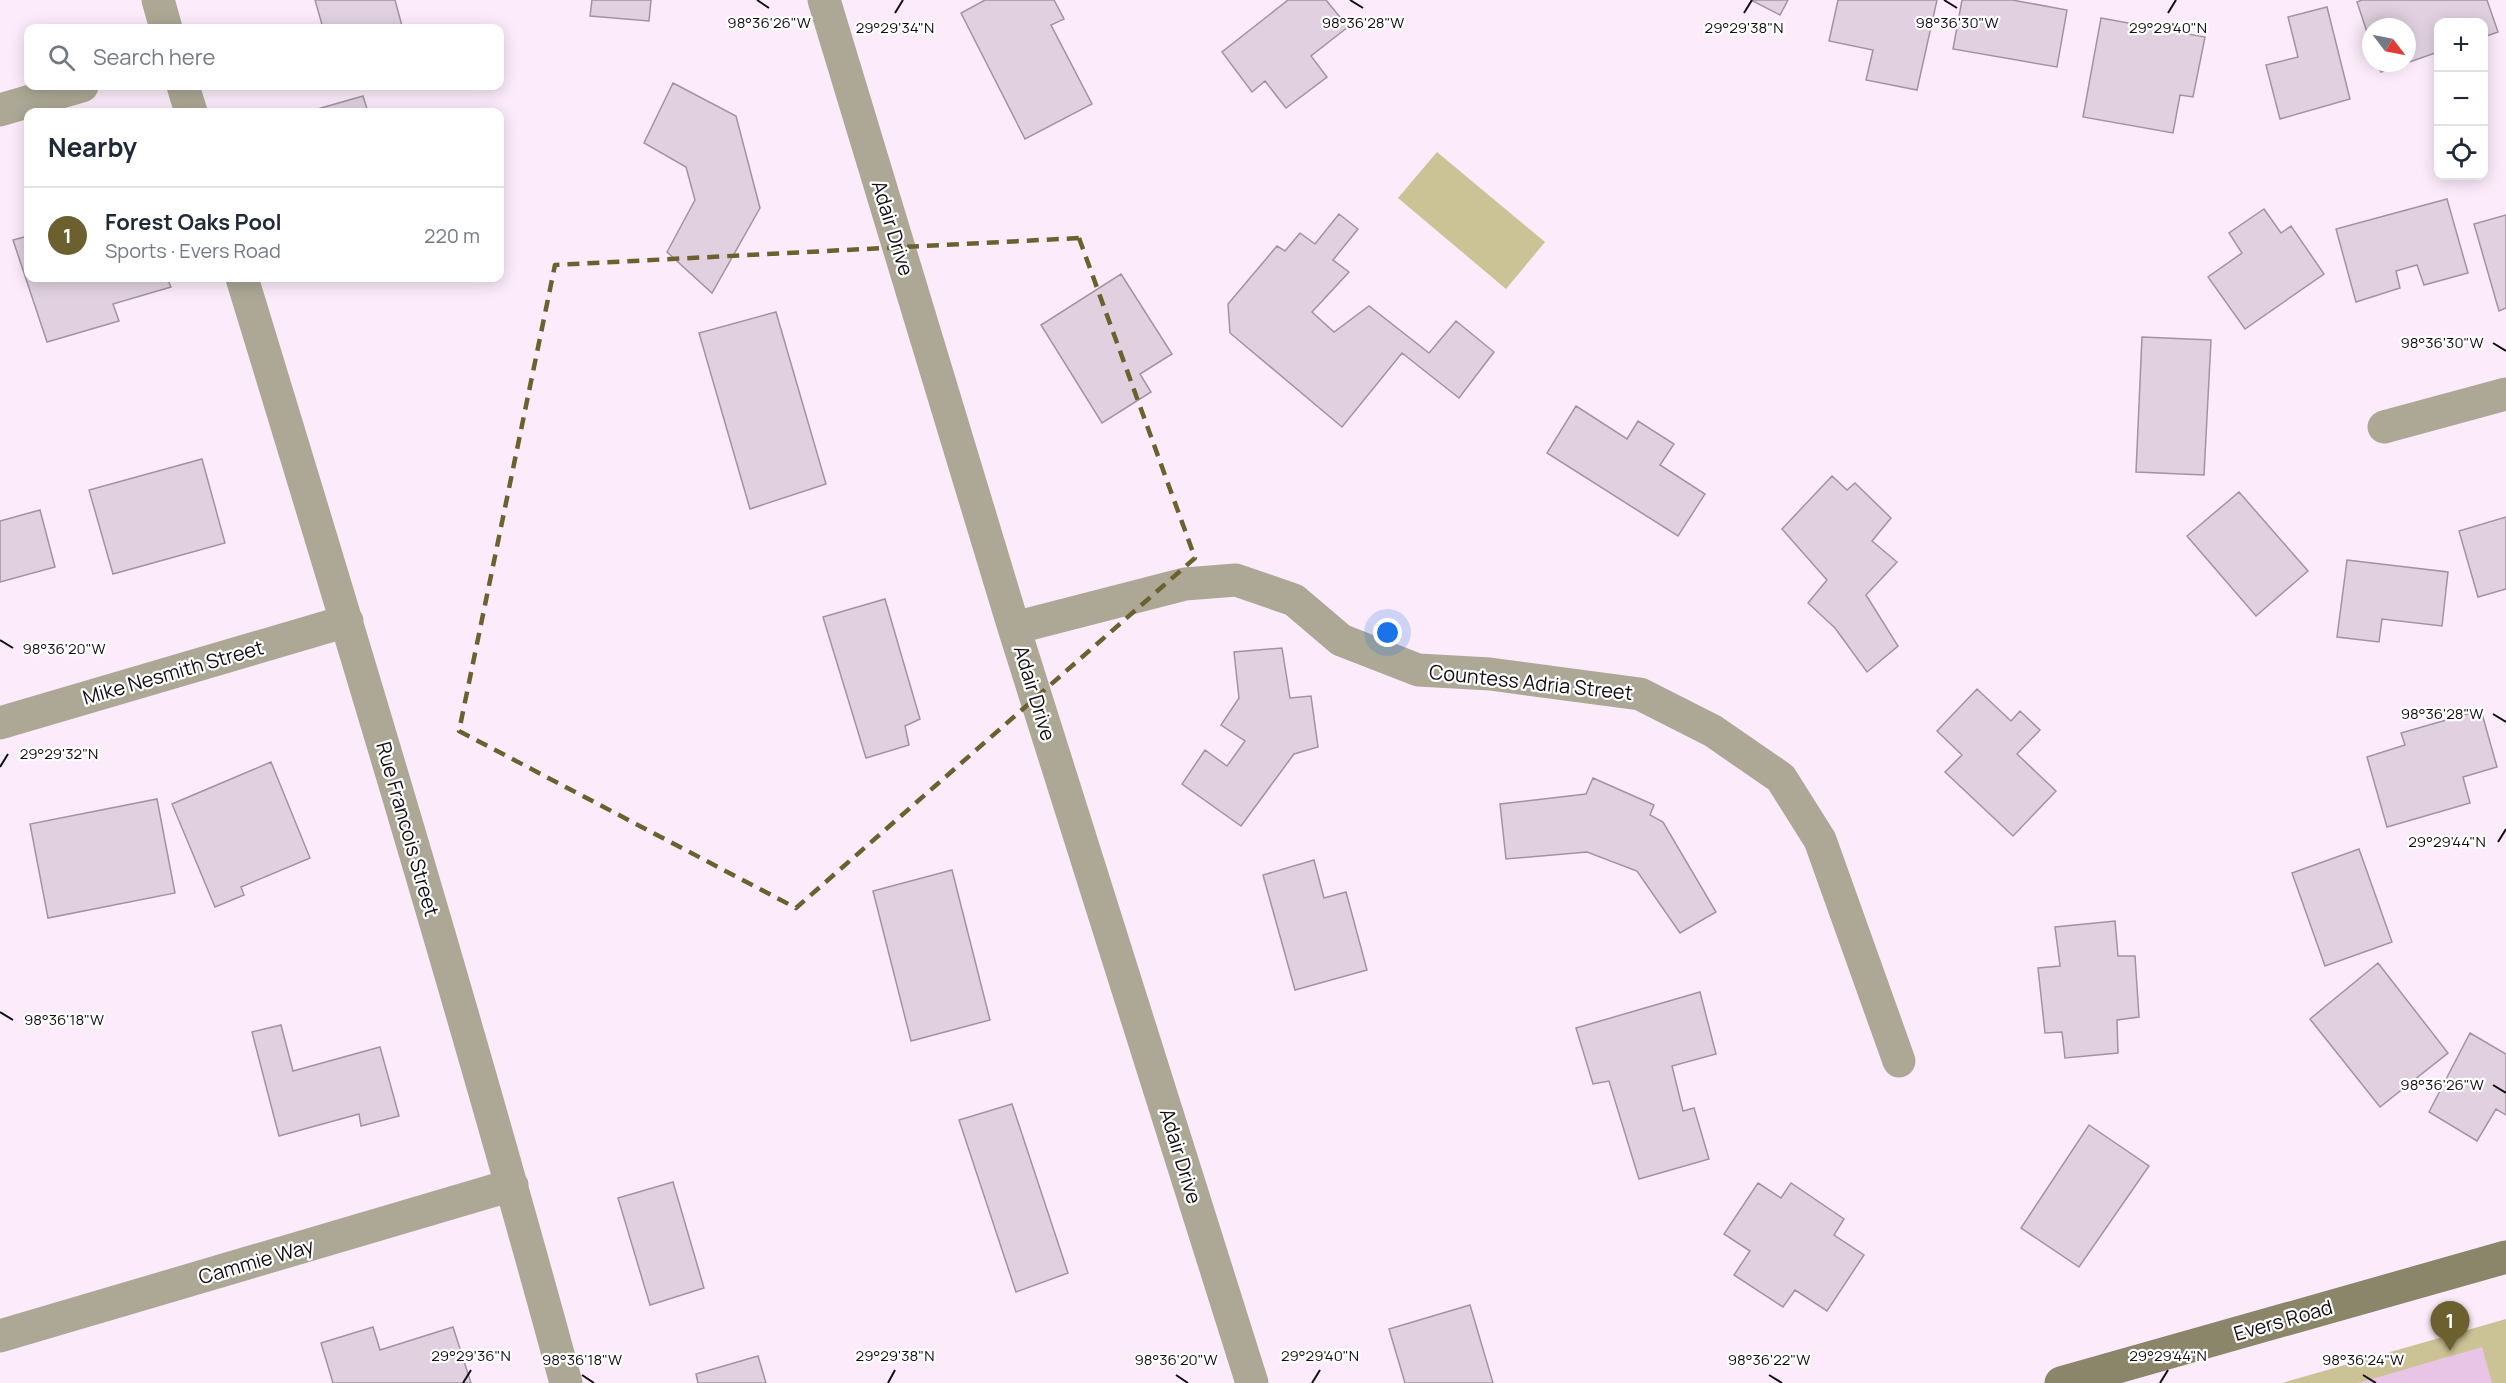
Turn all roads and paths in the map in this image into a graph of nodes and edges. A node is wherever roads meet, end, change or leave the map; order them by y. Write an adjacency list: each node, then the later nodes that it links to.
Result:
1 (158, 0): 3 (street)
2 (824, 0): 12 (street, Adair Drive)
3 (165, 24)
4 (68, 90): 7 (street)
5 (184, 90): 6 (street)
6 (190, 108)
7 (0, 110)
8 (243, 282): 11 (street, Rue Francois Street)
9 (2506, 394): 10 (street)
10 (2384, 427)
11 (347, 621): 13 (street, Mike Nesmith Street); 15 (street, Rue Francois Street)
12 (1014, 628): 14 (street, Countess Adria Street); 19 (street, Adair Drive)
13 (0, 723)
14 (1899, 1061)
15 (512, 1185): 17 (street, Cammie Way); 18 (street, Rue Francois Street)
16 (2506, 1257): 20 (main road, Evers Road)
17 (0, 1336)
18 (566, 1383)
19 (1252, 1383)
20 (2061, 1383)

